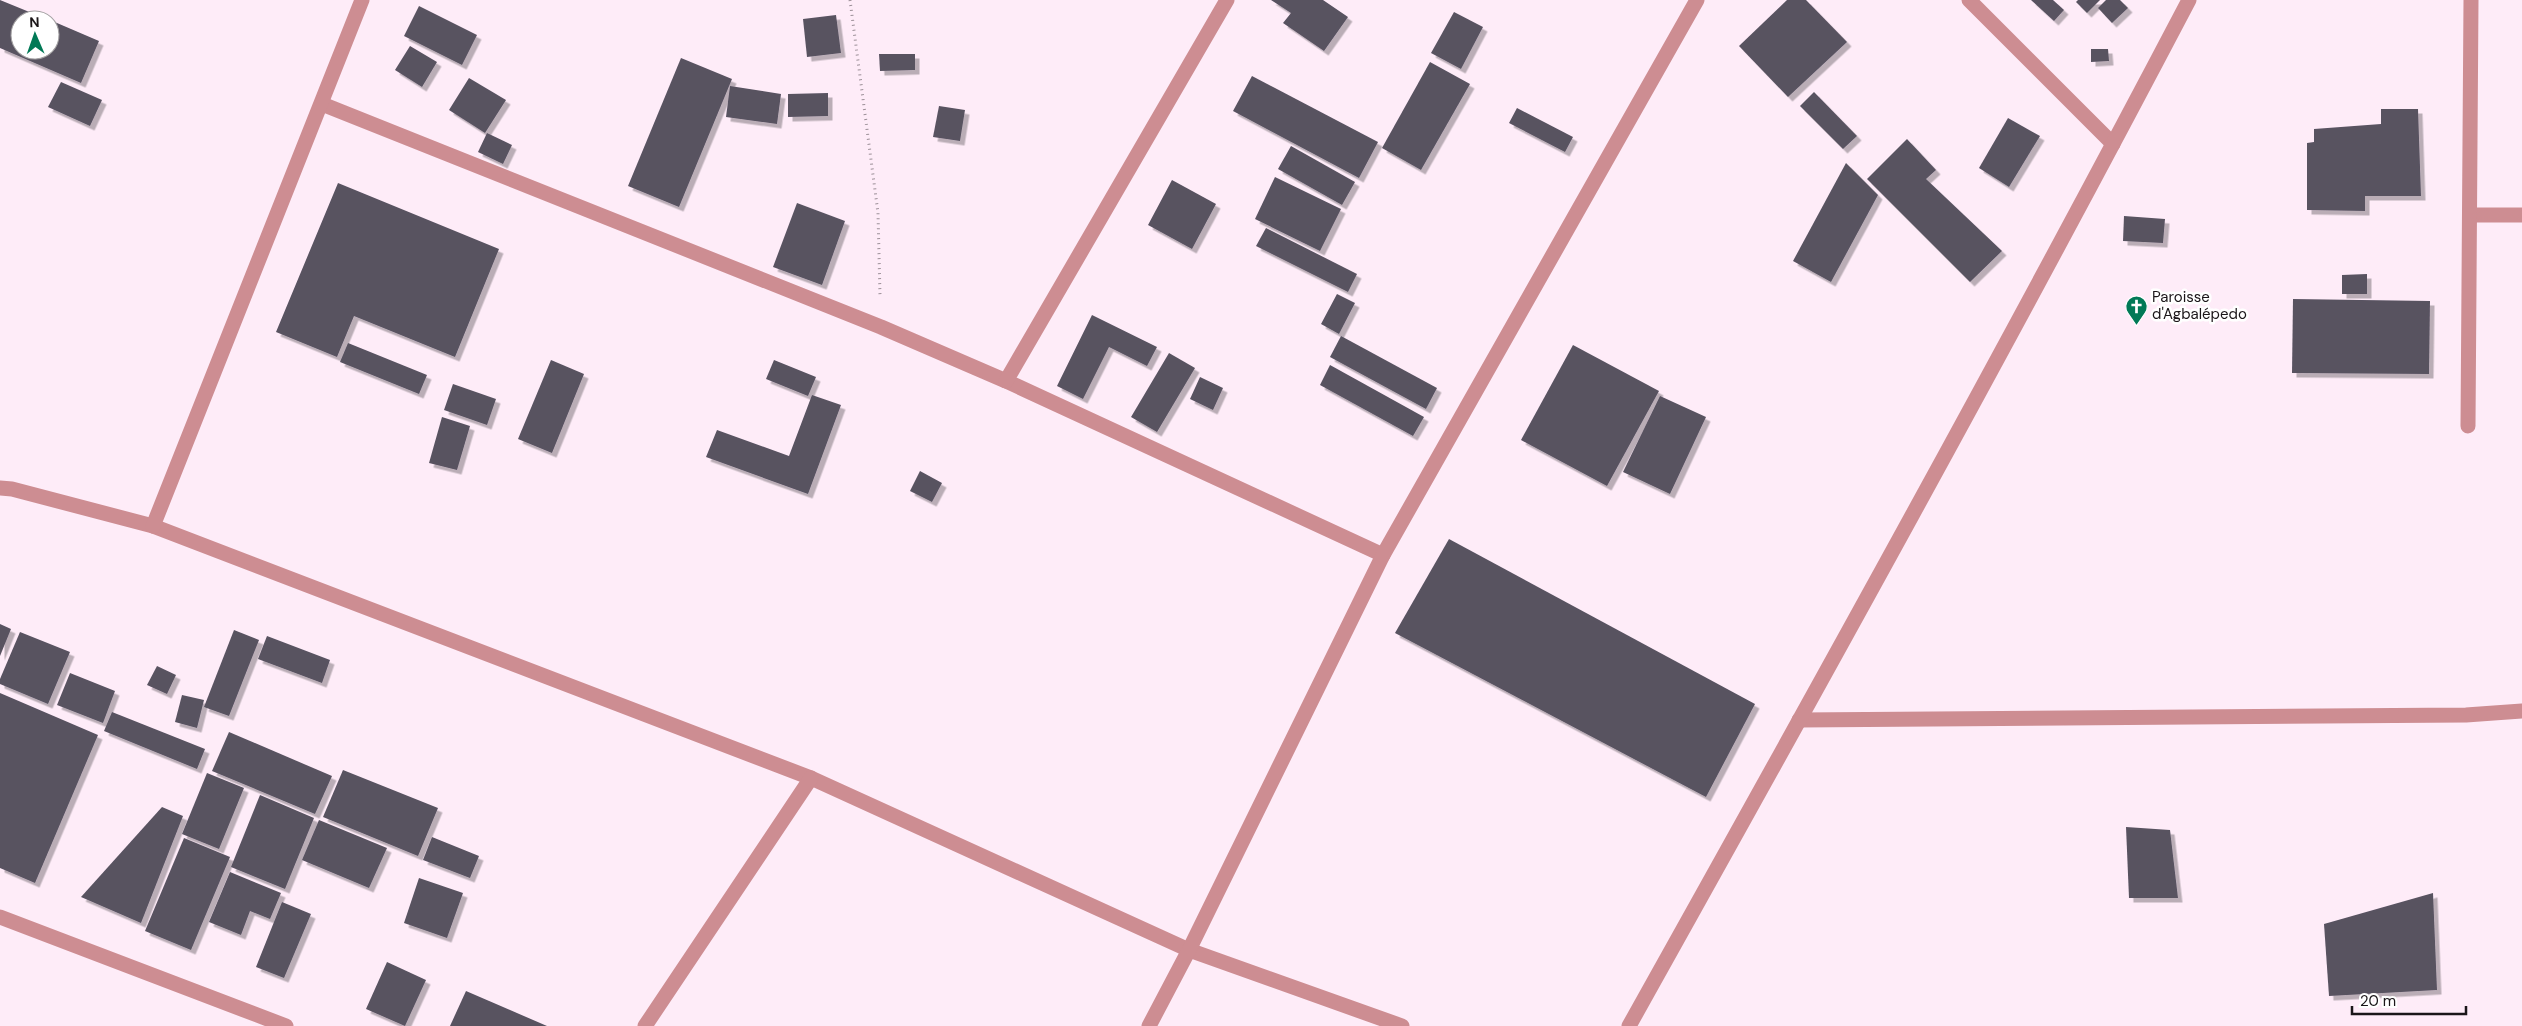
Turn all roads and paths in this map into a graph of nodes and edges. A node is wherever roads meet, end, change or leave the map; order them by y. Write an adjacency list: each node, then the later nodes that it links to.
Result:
1 (362, 0): 8 (street)
2 (850, 0): 12 (path)
3 (1227, 0): 13 (street)
4 (1697, 0): 17 (street)
5 (1969, 0): 9 (street)
6 (2189, 0): 9 (street)
7 (2471, 0): 10 (street)
8 (322, 104): 12 (street); 16 (street)
9 (2114, 144): 19 (street)
10 (2470, 215): 11 (street); 14 (street)
11 (2522, 215)
12 (881, 327): 13 (street)
13 (1006, 381): 17 (street)
14 (2468, 426)
15 (0, 488): 16 (street)
16 (153, 526): 20 (street)
17 (1383, 555): 22 (street)
18 (2522, 711): 19 (street)
19 (1800, 720): 27 (street)
20 (810, 778): 22 (street); 24 (street)
21 (0, 917): 23 (street)
22 (1188, 950): 25 (street); 26 (street)
23 (286, 1026)
24 (645, 1026)
25 (1149, 1026)
26 (1402, 1026)
27 (1629, 1026)

